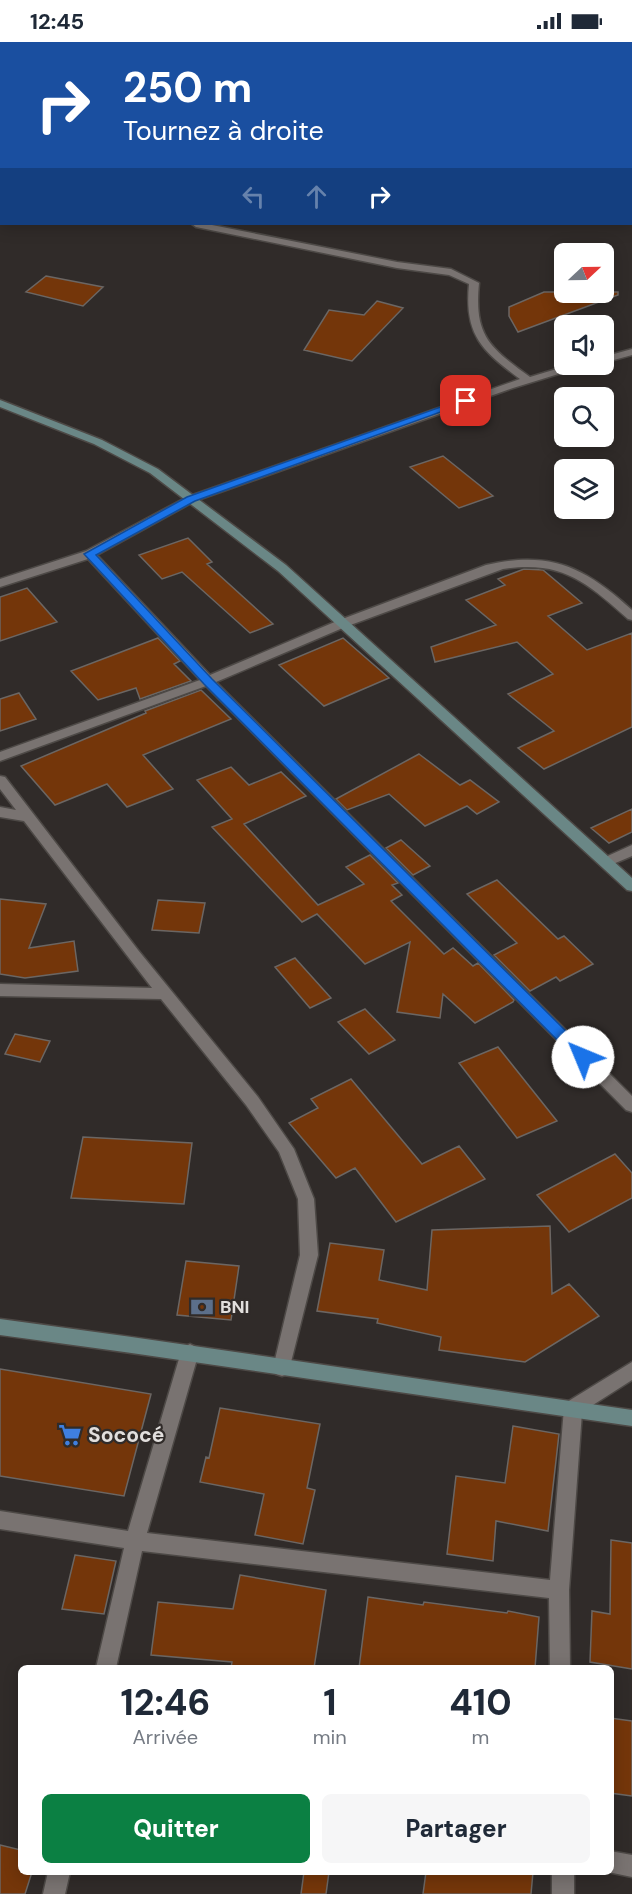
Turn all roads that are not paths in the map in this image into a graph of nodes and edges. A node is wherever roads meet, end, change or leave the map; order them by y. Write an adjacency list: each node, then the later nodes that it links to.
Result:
1 (201, 225): 5 (street)
2 (632, 352): 3 (street)
3 (614, 357)
4 (554, 373): 5 (street)
5 (528, 380): 7 (street)
6 (0, 403): 7 (main road)
7 (191, 499): 8 (street); 11 (main road)
8 (90, 554): 9 (street); 12 (street)
9 (0, 583)
10 (632, 616): 11 (street)
11 (341, 624): 12 (street); 18 (main road)
12 (208, 681): 13 (street); 22 (street)
13 (0, 757)
14 (0, 780): 16 (street)
15 (0, 812): 16 (street)
16 (29, 817): 21 (street)
17 (632, 850): 18 (street)
18 (606, 862): 19 (main road)
19 (632, 886)
20 (0, 990): 21 (street)
21 (165, 993): 25 (street)
22 (632, 1106)
23 (0, 1327): 24 (main road)
24 (190, 1352): 25 (main road); 30 (street)
25 (282, 1368): 27 (main road)
26 (632, 1370): 27 (street)
27 (573, 1408): 28 (main road); 31 (street)
28 (632, 1418)
29 (0, 1520): 30 (street)
30 (135, 1542): 31 (street); 32 (street)
31 (559, 1590): 33 (street)
32 (107, 1665)
33 (560, 1665)
34 (614, 1863): 35 (street)
35 (632, 1866)
36 (58, 1875): 38 (street)
37 (563, 1875): 39 (street)
38 (54, 1894)
39 (563, 1894)

